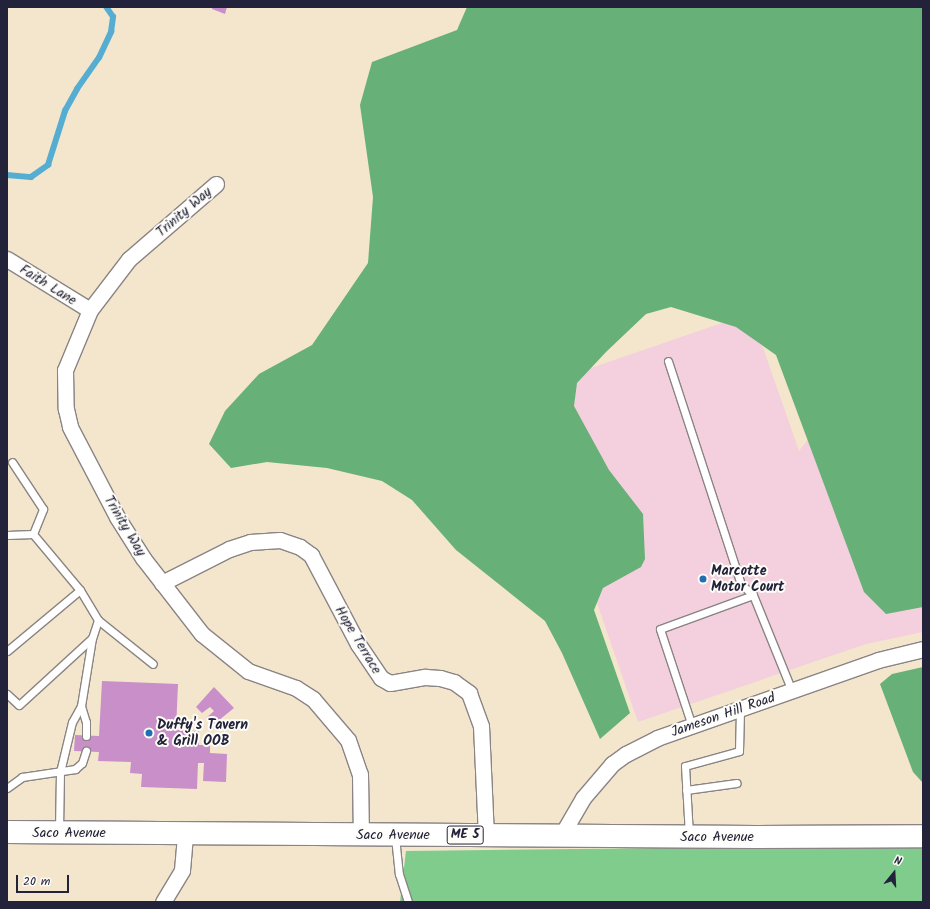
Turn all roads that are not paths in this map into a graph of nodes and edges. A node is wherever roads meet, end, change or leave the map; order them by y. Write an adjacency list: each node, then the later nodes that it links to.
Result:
1 (216, 184): 3 (street, Trinity Way)
2 (7, 259): 3 (street, Faith Lane)
3 (90, 310): 8 (street, Trinity Way)
4 (668, 361): 10 (lane)
5 (12, 462): 6 (lane)
6 (33, 534): 7 (lane); 9 (lane)
7 (7, 535)
8 (162, 583): 31 (street, Trinity Way); 32 (street, Hope Terrace)
9 (80, 590): 11 (lane); 14 (lane)
10 (753, 595): 16 (lane); 20 (lane)
11 (98, 620): 12 (lane); 15 (lane)
12 (92, 638): 17 (lane); 18 (lane)
13 (923, 649): 16 (street, Jameson Hill Road)
14 (7, 651)
15 (153, 664)
16 (792, 691): 19 (street, Jameson Hill Road)
17 (7, 694)
18 (81, 706): 21 (lane); 23 (lane)
19 (740, 709): 20 (street, Jameson Hill Road); 26 (lane)
20 (692, 726): 33 (street, Jameson Hill Road)
21 (86, 736)
22 (86, 751): 23 (lane)
23 (60, 772): 25 (lane); 28 (lane)
24 (737, 783): 26 (lane)
25 (9, 784)
26 (686, 790): 35 (lane)
27 (7, 832): 28 (main road, Saco Avenue / ME 5)
28 (59, 833): 29 (main road, Saco Avenue / ME 5)
29 (186, 833): 31 (main road, Saco Avenue / ME 5); 36 (street)
30 (395, 834): 31 (main road, Saco Avenue / ME 5); 32 (main road, Saco Avenue / ME 5); 37 (lane)
31 (361, 835)
32 (486, 835): 33 (main road, Saco Avenue / ME 5)
33 (561, 836): 35 (main road, Saco Avenue / ME 5)
34 (923, 836): 35 (main road, Saco Avenue / ME 5)
35 (689, 837)
36 (163, 902)
37 (408, 902)

